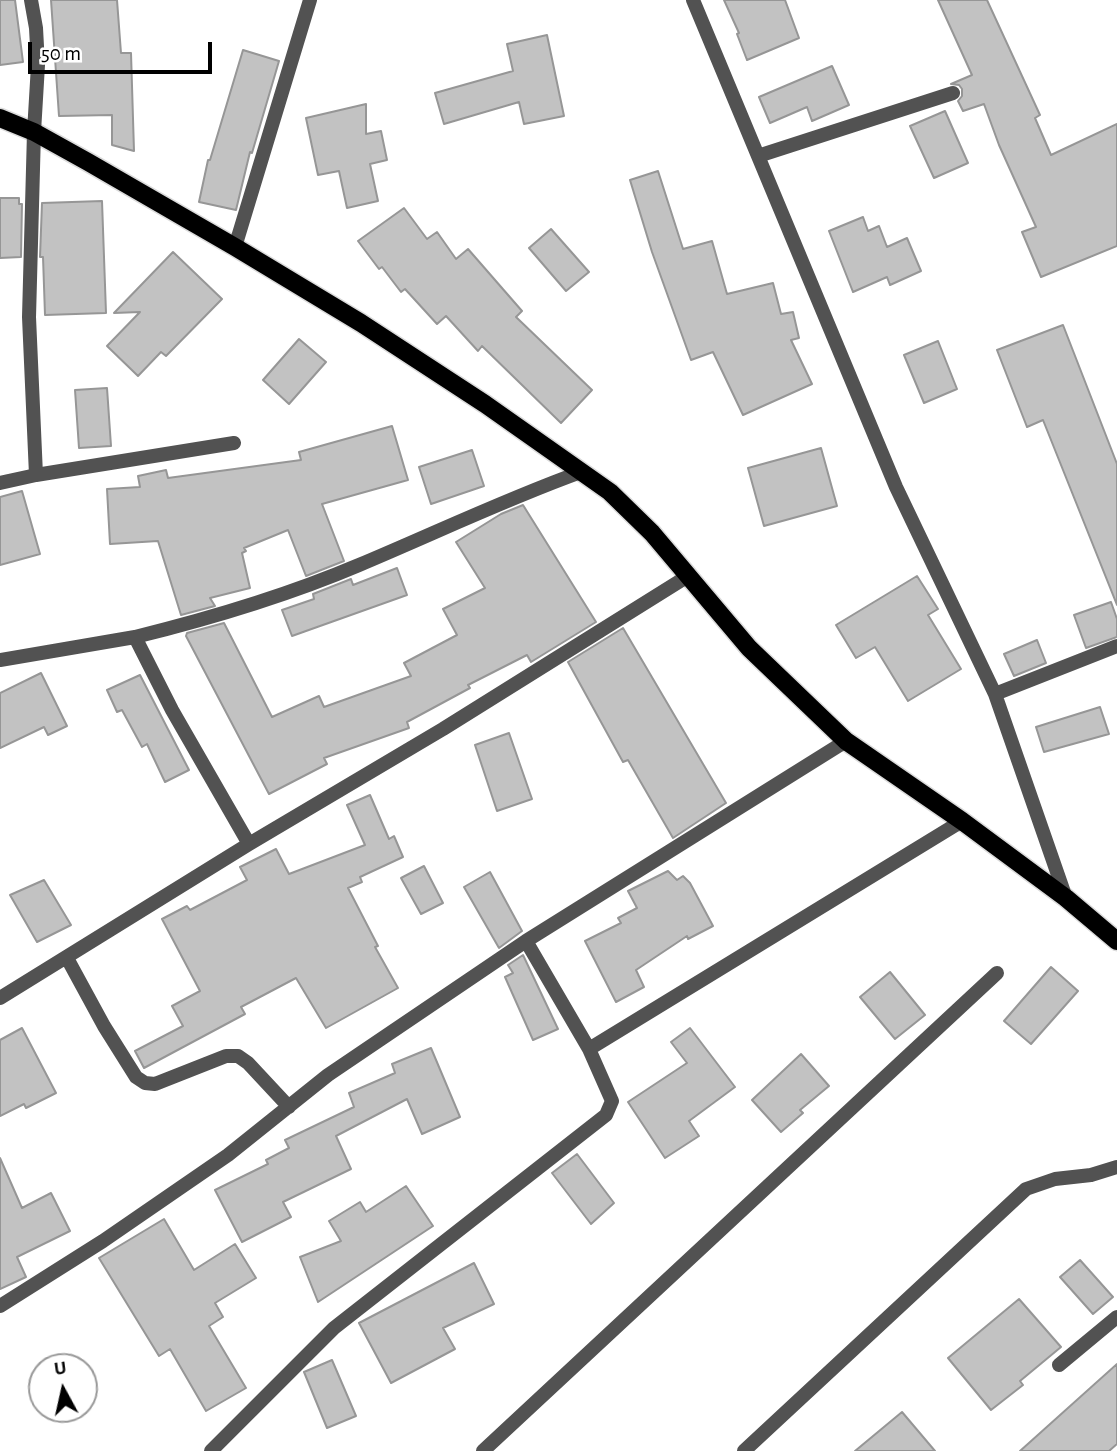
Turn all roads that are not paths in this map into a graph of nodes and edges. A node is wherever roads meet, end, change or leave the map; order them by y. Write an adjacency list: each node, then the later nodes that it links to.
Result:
1 (31, 0): 6 (street)
2 (310, 0): 8 (street)
3 (693, 0): 7 (street)
4 (953, 93): 7 (street)
5 (0, 118): 6 (main road)
6 (34, 132): 8 (main road); 11 (street)
7 (758, 156): 17 (street)
8 (235, 247): 10 (main road)
9 (234, 443): 11 (street)
10 (581, 472): 13 (main road); 14 (street)
11 (36, 475): 12 (street)
12 (0, 483)
13 (688, 576): 18 (main road); 20 (street)
14 (135, 637): 16 (street); 20 (street)
15 (1117, 646): 17 (street)
16 (0, 660)
17 (995, 694): 21 (street)
18 (846, 741): 19 (main road); 22 (street)
19 (962, 821): 21 (main road); 27 (street)
20 (249, 844): 24 (street)
21 (1066, 898): 23 (main road)
22 (526, 941): 27 (street); 28 (street)
23 (1117, 941)
24 (66, 958): 26 (street); 28 (street)
25 (997, 973): 34 (street)
26 (0, 998)
27 (589, 1049): 33 (street)
28 (289, 1107): 30 (street)
29 (1117, 1167): 35 (street)
30 (0, 1306)
31 (1117, 1317): 32 (street)
32 (1059, 1365)
33 (211, 1451)
34 (483, 1451)
35 (744, 1451)

